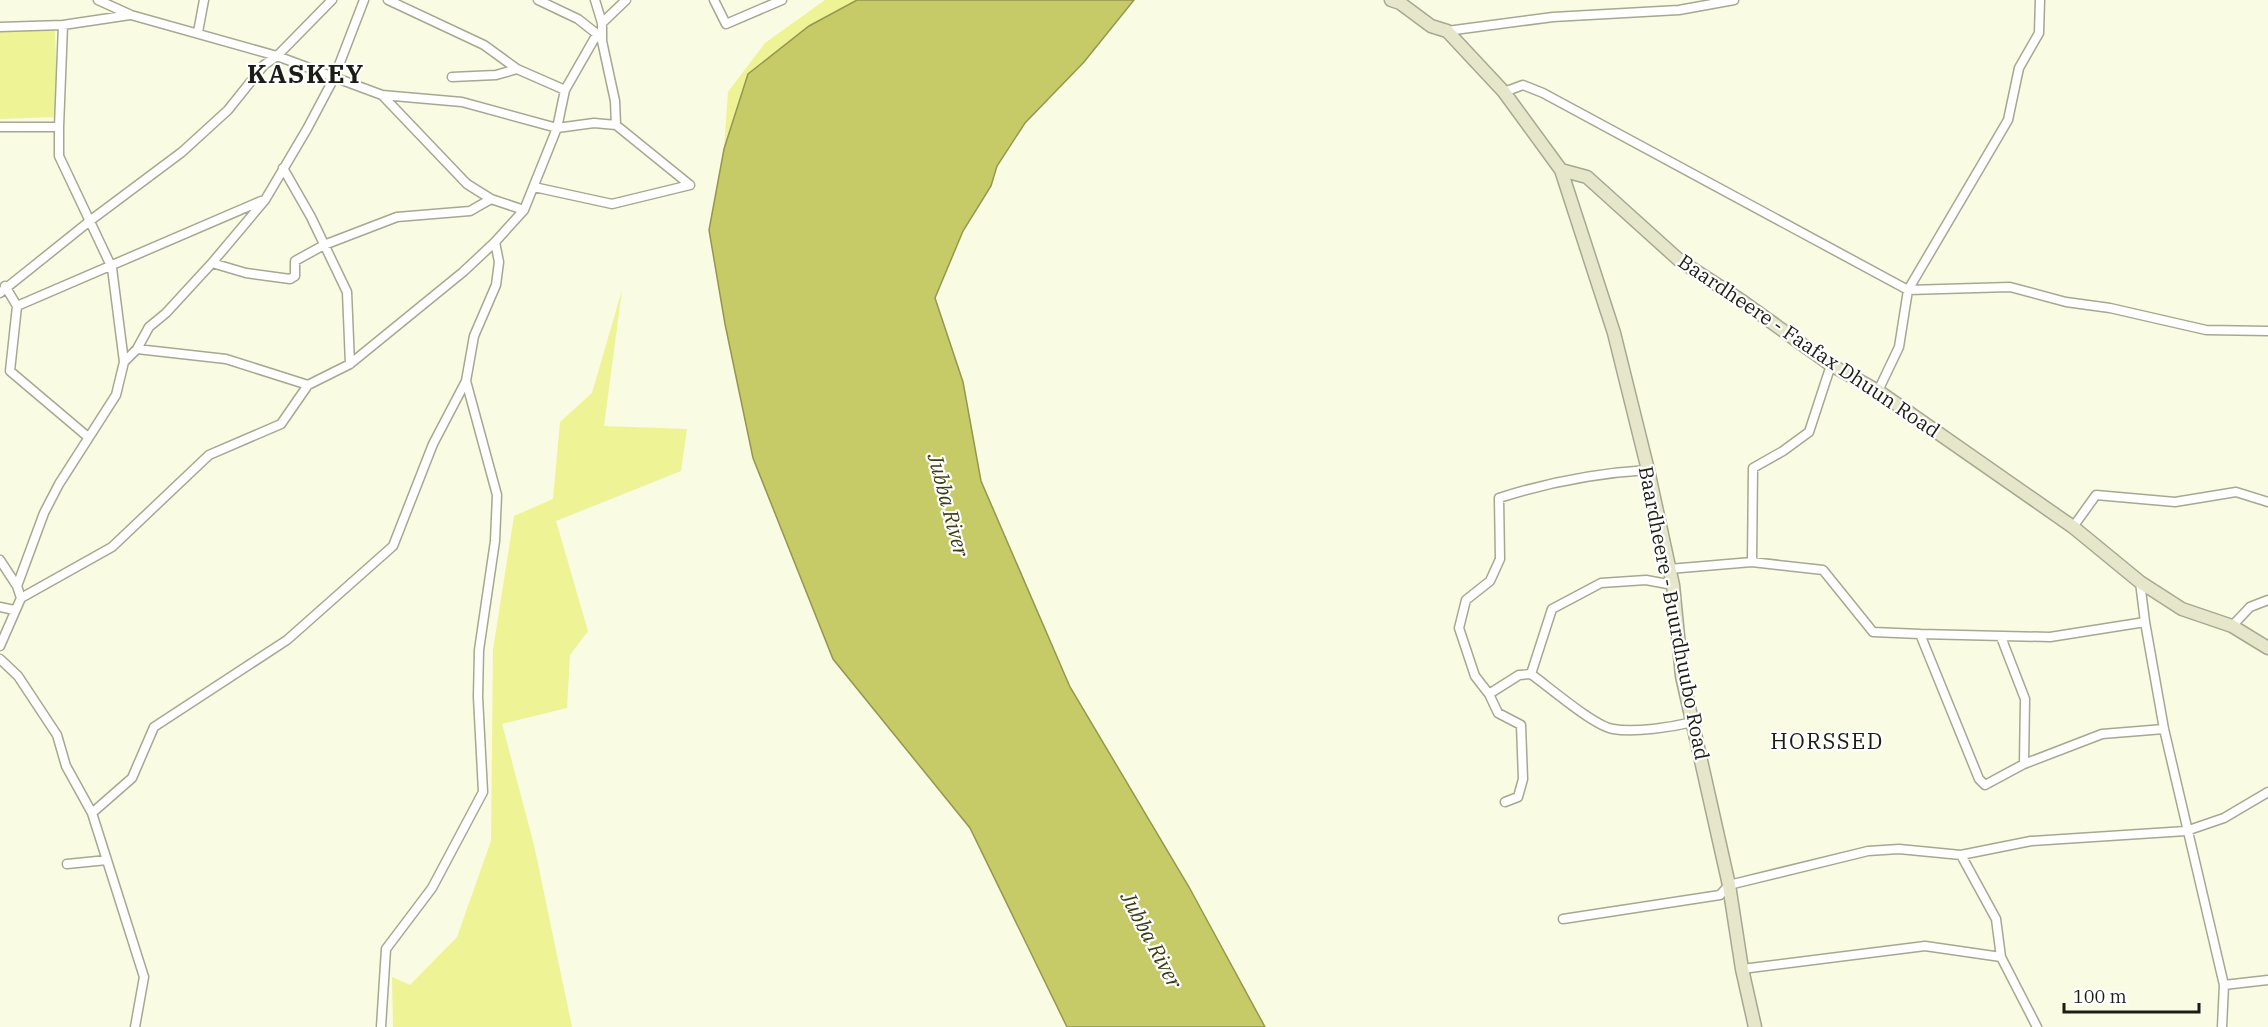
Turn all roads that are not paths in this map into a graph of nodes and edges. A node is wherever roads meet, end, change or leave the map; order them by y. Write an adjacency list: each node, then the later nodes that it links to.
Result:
1 (98, 0): 14 (street)
2 (204, 0): 19 (street)
3 (364, 0): 24 (street)
4 (388, 0): 22 (street)
5 (538, 0): 20 (street)
6 (595, 0): 15 (street)
7 (626, 0): 15 (street)
8 (714, 0): 9 (street)
9 (782, 0)
10 (1391, 0): 18 (main road)
11 (1734, 0): 18 (street)
12 (2040, 0): 44 (street)
13 (328, 1): 21 (street)
14 (131, 15): 16 (street); 19 (street)
15 (602, 23): 20 (street)
16 (63, 25): 17 (street); 30 (street)
17 (0, 27)
18 (1447, 31): 26 (main road)
19 (198, 32): 21 (street)
20 (599, 38): 25 (street); 28 (street)
21 (277, 56): 24 (street); 38 (street)
22 (517, 69): 23 (street); 25 (street)
23 (452, 77)
24 (334, 78): 27 (street); 32 (street)
25 (565, 90): 31 (street)
26 (1504, 92): 33 (main road); 44 (street)
27 (382, 95): 31 (street); 35 (street)
28 (616, 125): 31 (street); 34 (street)
29 (0, 127): 30 (street)
30 (59, 127): 38 (street)
31 (557, 128): 34 (street)
32 (283, 168): 36 (street); 40 (street)
33 (1561, 170): 50 (main road, Baardheere - Faafax Dhuun Road); 55 (main road, Baardheere - Buurdhuubo Road)
34 (534, 187): 37 (street)
35 (491, 199): 37 (street); 40 (street)
36 (265, 200): 41 (street); 42 (street)
37 (524, 210): 39 (street)
38 (91, 220): 42 (street); 43 (street)
39 (495, 242): 49 (street); 51 (street)
40 (324, 245): 41 (street); 49 (street)
41 (212, 262): 47 (street)
42 (112, 268): 45 (street); 48 (street)
43 (3, 289): 45 (street)
44 (1908, 290): 46 (street); 53 (street)
45 (18, 306): 54 (street)
46 (2268, 331)
47 (137, 349): 48 (street); 52 (street)
48 (124, 362): 54 (street)
49 (350, 364): 52 (street)
50 (1831, 365): 53 (main road, Baardheere - Faafax Dhuun Road); 59 (street)
51 (466, 381): 82 (street); 94 (street)
52 (308, 385): 64 (street)
53 (1878, 391): 57 (main road, Baardheere - Faafax Dhuun Road)
54 (88, 437): 63 (street)
55 (1648, 470): 60 (main road, Baardheere - Buurdhuubo Road); 76 (street)
56 (2268, 502): 57 (street)
57 (2073, 527): 61 (main road, Baardheere - Faafax Dhuun Road)
58 (0, 560): 63 (street)
59 (1752, 562): 60 (street); 70 (street)
60 (1669, 569): 62 (main road, Baardheere - Buurdhuubo Road)
61 (2140, 582): 68 (street); 69 (main road, Baardheere - Faafax Dhuun Road)
62 (1673, 585): 75 (street); 77 (main road, Baardheere - Buurdhuubo Road)
63 (17, 586): 64 (street)
64 (21, 598): 67 (street)
65 (2268, 600): 69 (street)
66 (0, 607): 67 (street)
67 (14, 610): 72 (street)
68 (2145, 622): 71 (street); 78 (street)
69 (2232, 626): 73 (main road, Baardheere - Faafax Dhuun Road)
70 (1920, 634): 71 (street); 79 (street)
71 (2001, 637): 79 (street)
72 (0, 646)
73 (2268, 648)
74 (0, 659): 82 (street)
75 (1531, 674): 76 (street); 77 (street)
76 (1489, 694): 81 (street)
77 (1693, 722): 87 (main road, Baardheere - Buurdhuubo Road)
78 (2164, 729): 79 (street); 83 (street)
79 (2024, 764)
80 (2268, 792): 83 (street)
81 (1505, 802)
82 (92, 813): 85 (street)
83 (2186, 831): 84 (street); 92 (street)
84 (1961, 855): 87 (street); 89 (street)
85 (106, 860): 86 (street); 93 (street)
86 (67, 864)
87 (1729, 885): 88 (street); 90 (main road, Baardheere - Buurdhuubo Road)
88 (1563, 919)
89 (2001, 957): 90 (street); 96 (street)
90 (1742, 969): 95 (main road, Baardheere - Buurdhuubo Road)
91 (2268, 980): 92 (street)
92 (2224, 985): 97 (street)
93 (135, 1027)
94 (381, 1027)
95 (1755, 1027)
96 (2037, 1027)
97 (2222, 1027)

